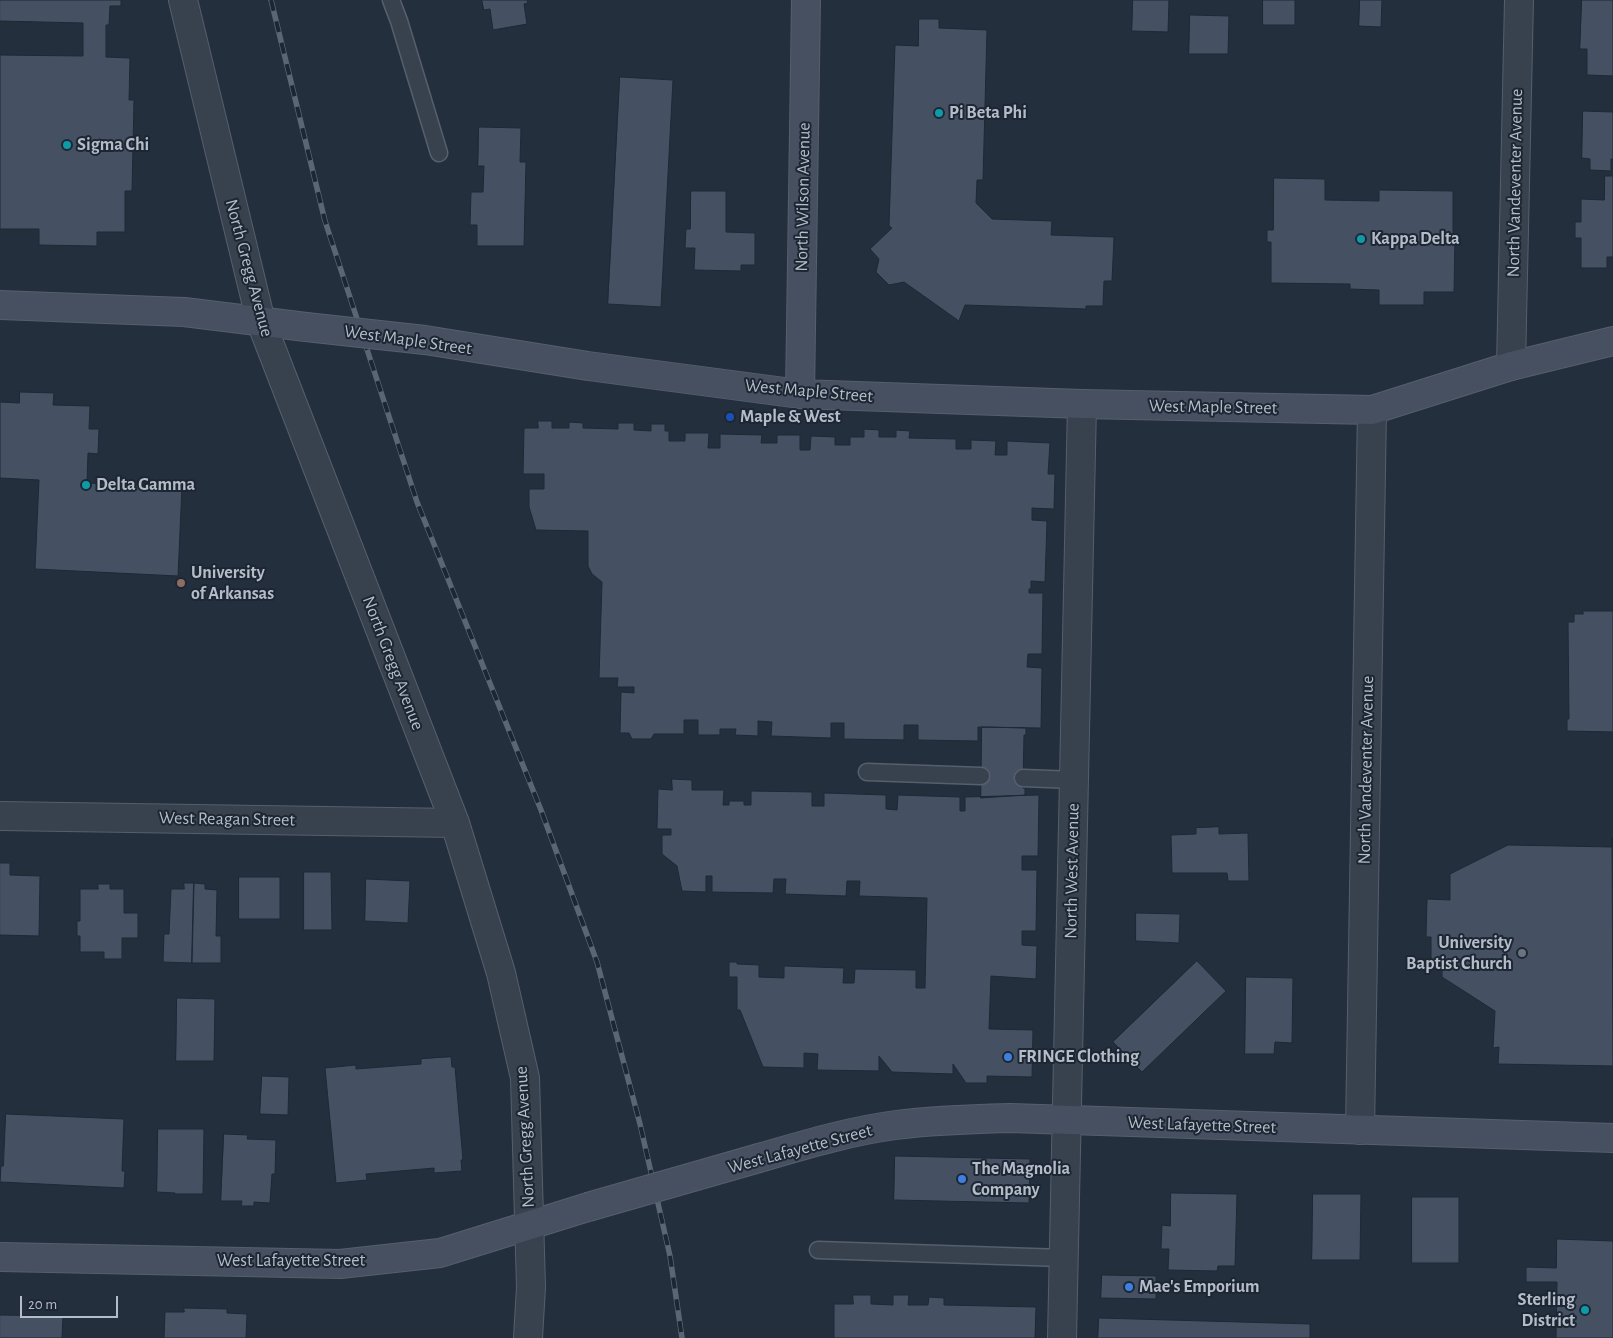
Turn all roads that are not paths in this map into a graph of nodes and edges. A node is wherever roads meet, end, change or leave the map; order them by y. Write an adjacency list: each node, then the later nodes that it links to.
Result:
1 (183, 0): 7 (street, North Gregg Avenue)
2 (391, 0): 5 (lane)
3 (806, 0): 10 (street, North Wilson Avenue)
4 (1519, 0): 9 (street, North Vandeventer Avenue)
5 (439, 153)
6 (0, 305): 7 (street, West Maple Street)
7 (261, 322): 10 (street, West Maple Street, bridge); 18 (street, North Gregg Avenue)
8 (1613, 341): 9 (street, West Maple Street)
9 (1511, 366): 12 (street, West Maple Street)
10 (800, 394): 11 (street, West Maple Street)
11 (1082, 404): 12 (street, West Maple Street); 16 (street, North West Avenue)
12 (1372, 410): 20 (street, North Vandeventer Avenue)
13 (867, 772): 14 (lane)
14 (981, 776)
15 (1023, 778): 16 (lane)
16 (1074, 780): 19 (street, North West Avenue)
17 (0, 816): 18 (street, West Reagan Street)
18 (455, 823): 22 (street, North Gregg Avenue)
19 (1066, 1121): 20 (street, West Lafayette Street); 22 (street, West Lafayette Street, bridge); 25 (street, North West Avenue)
20 (1360, 1130): 21 (street, West Lafayette Street)
21 (1613, 1138)
22 (529, 1225): 24 (street, West Lafayette Street); 26 (street, North Gregg Avenue)
23 (818, 1250): 25 (lane)
24 (0, 1257)
25 (1064, 1258): 27 (street, North West Avenue)
26 (528, 1338)
27 (1062, 1338)

